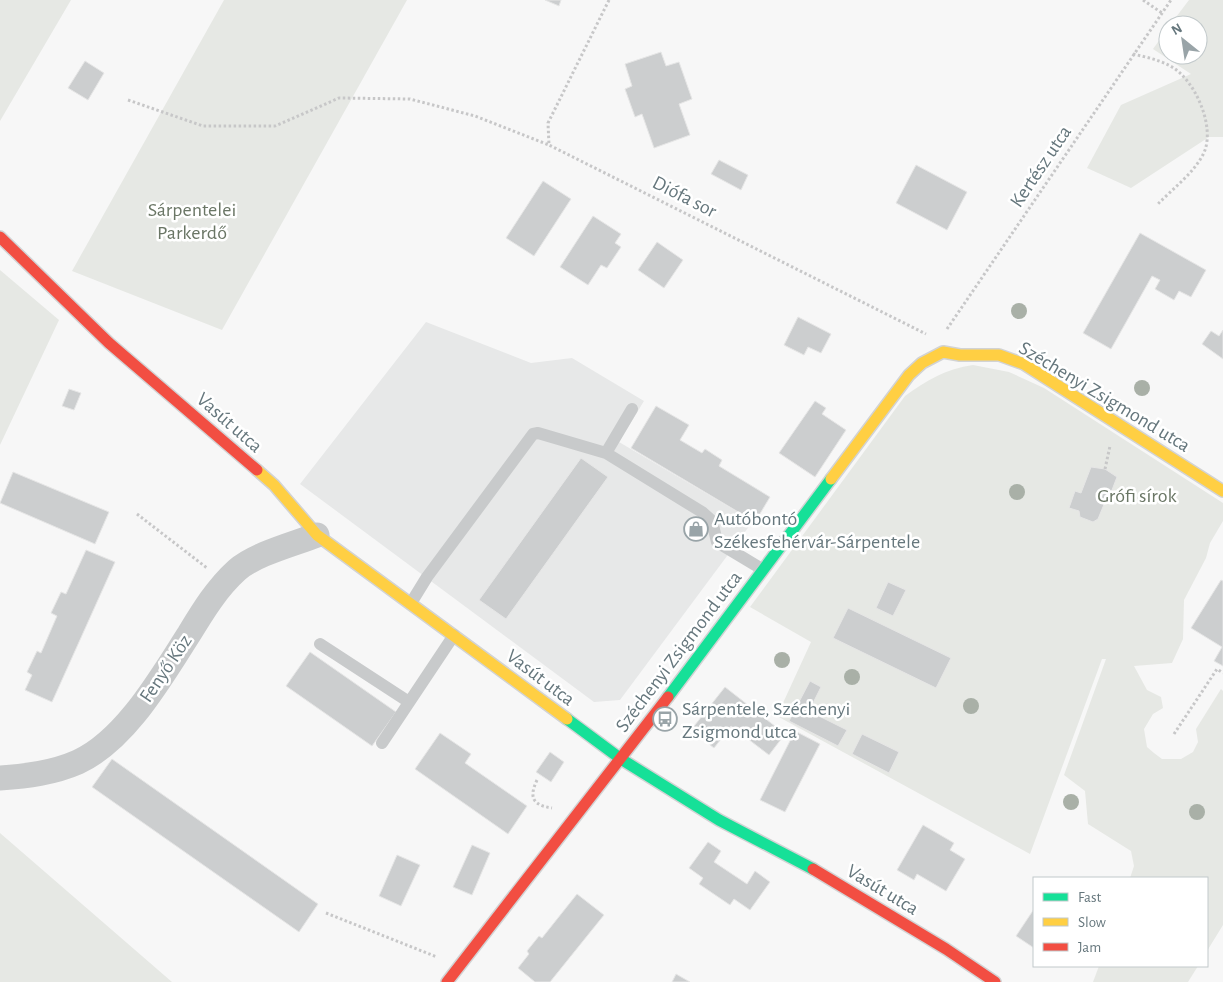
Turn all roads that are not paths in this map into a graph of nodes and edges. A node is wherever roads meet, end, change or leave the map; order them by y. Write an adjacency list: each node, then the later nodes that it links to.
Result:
1 (0, 237): 5 (street, Vasút utca)
2 (632, 409): 3 (lane)
3 (606, 453): 6 (lane); 7 (lane)
4 (1223, 491): 6 (street, Széchenyi Zsigmond utca)
5 (317, 535): 7 (street, Vasút utca); 13 (street, Fenyő Köz)
6 (762, 569): 12 (street, Széchenyi Zsigmond utca)
7 (411, 603): 8 (street, Vasút utca)
8 (454, 635): 10 (lane); 12 (street, Vasút utca)
9 (320, 644): 10 (lane)
10 (409, 702): 11 (lane)
11 (382, 743)
12 (621, 759): 14 (street, Széchenyi Zsigmond utca); 15 (street, Vasút utca)
13 (0, 778)
14 (447, 982)
15 (995, 982)

